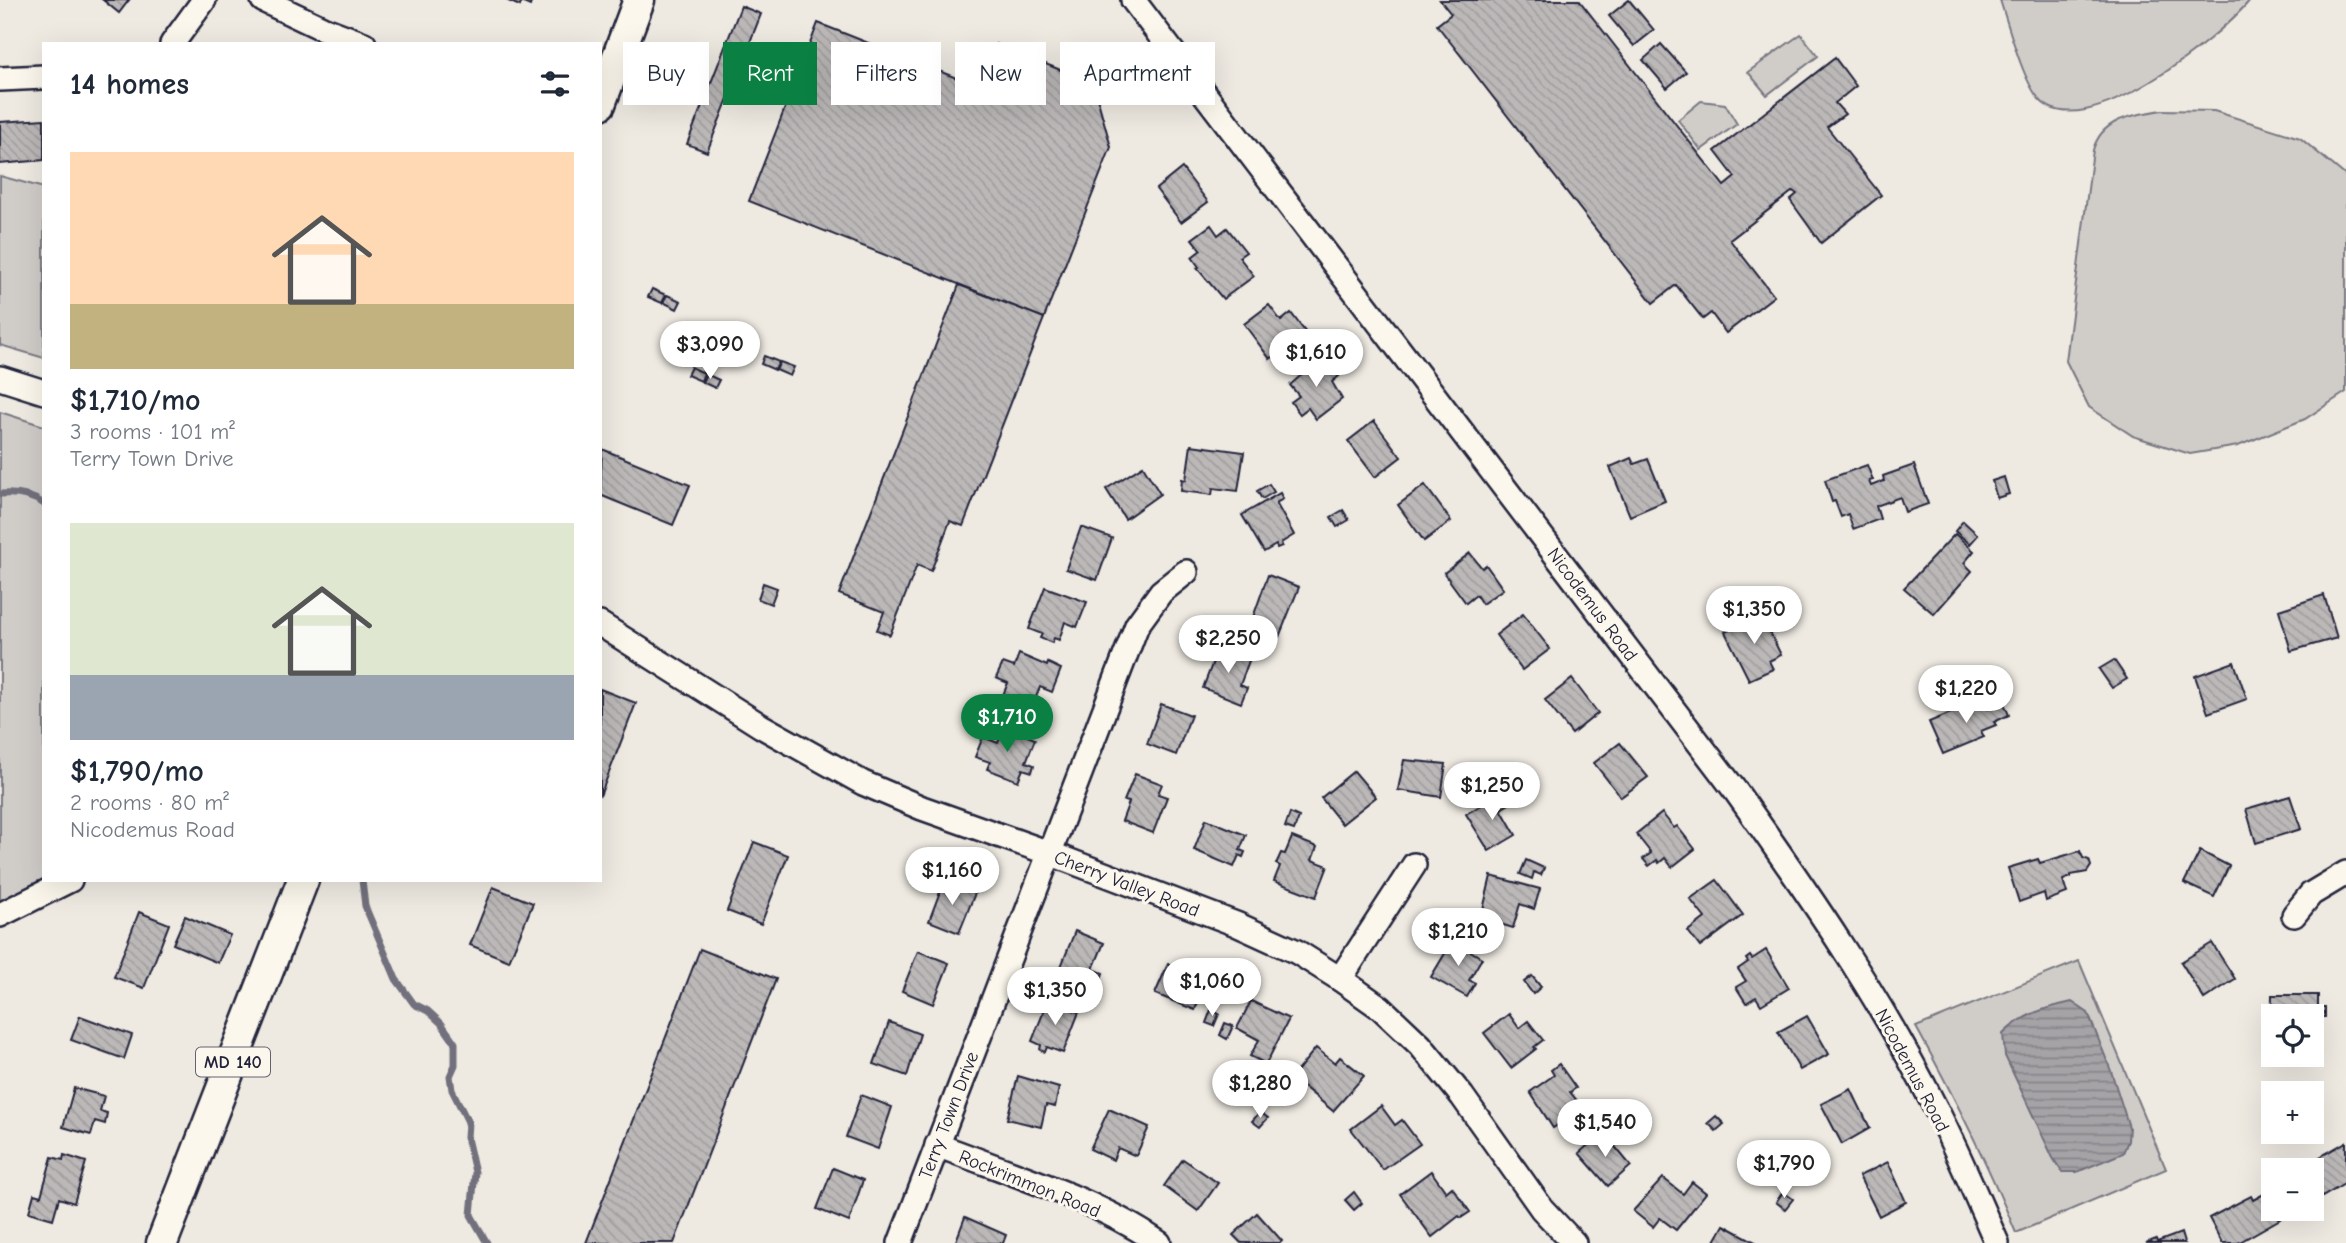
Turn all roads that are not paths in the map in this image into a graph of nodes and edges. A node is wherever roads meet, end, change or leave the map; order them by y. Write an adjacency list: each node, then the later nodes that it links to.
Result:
1 (204, 0): 5 (street)
2 (263, 0): 6 (street)
3 (639, 0): 9 (main road)
4 (1133, 0): 27 (street, Nicodemus Road)
5 (174, 42)
6 (359, 42)
7 (42, 77): 8 (street)
8 (0, 79)
9 (602, 99)
10 (0, 378): 11 (street)
11 (42, 391)
12 (1186, 572): 14 (street, Terry Town Drive)
13 (602, 625): 14 (street, Cherry Valley Road)
14 (1049, 853): 21 (street, Cherry Valley Road); 22 (street, Terry Town Drive)
15 (1414, 865): 21 (street)
16 (2346, 873): 20 (street)
17 (66, 882): 19 (street)
18 (302, 882): 23 (main road, MD 140)
19 (0, 915)
20 (2294, 915)
21 (1340, 979): 26 (street, Cherry Valley Road)
22 (937, 1145): 24 (street, Terry Town Drive); 25 (street, Rockrimmon Road)
23 (162, 1243)
24 (900, 1243)
25 (1159, 1243)
26 (1574, 1243)
27 (1997, 1243)

